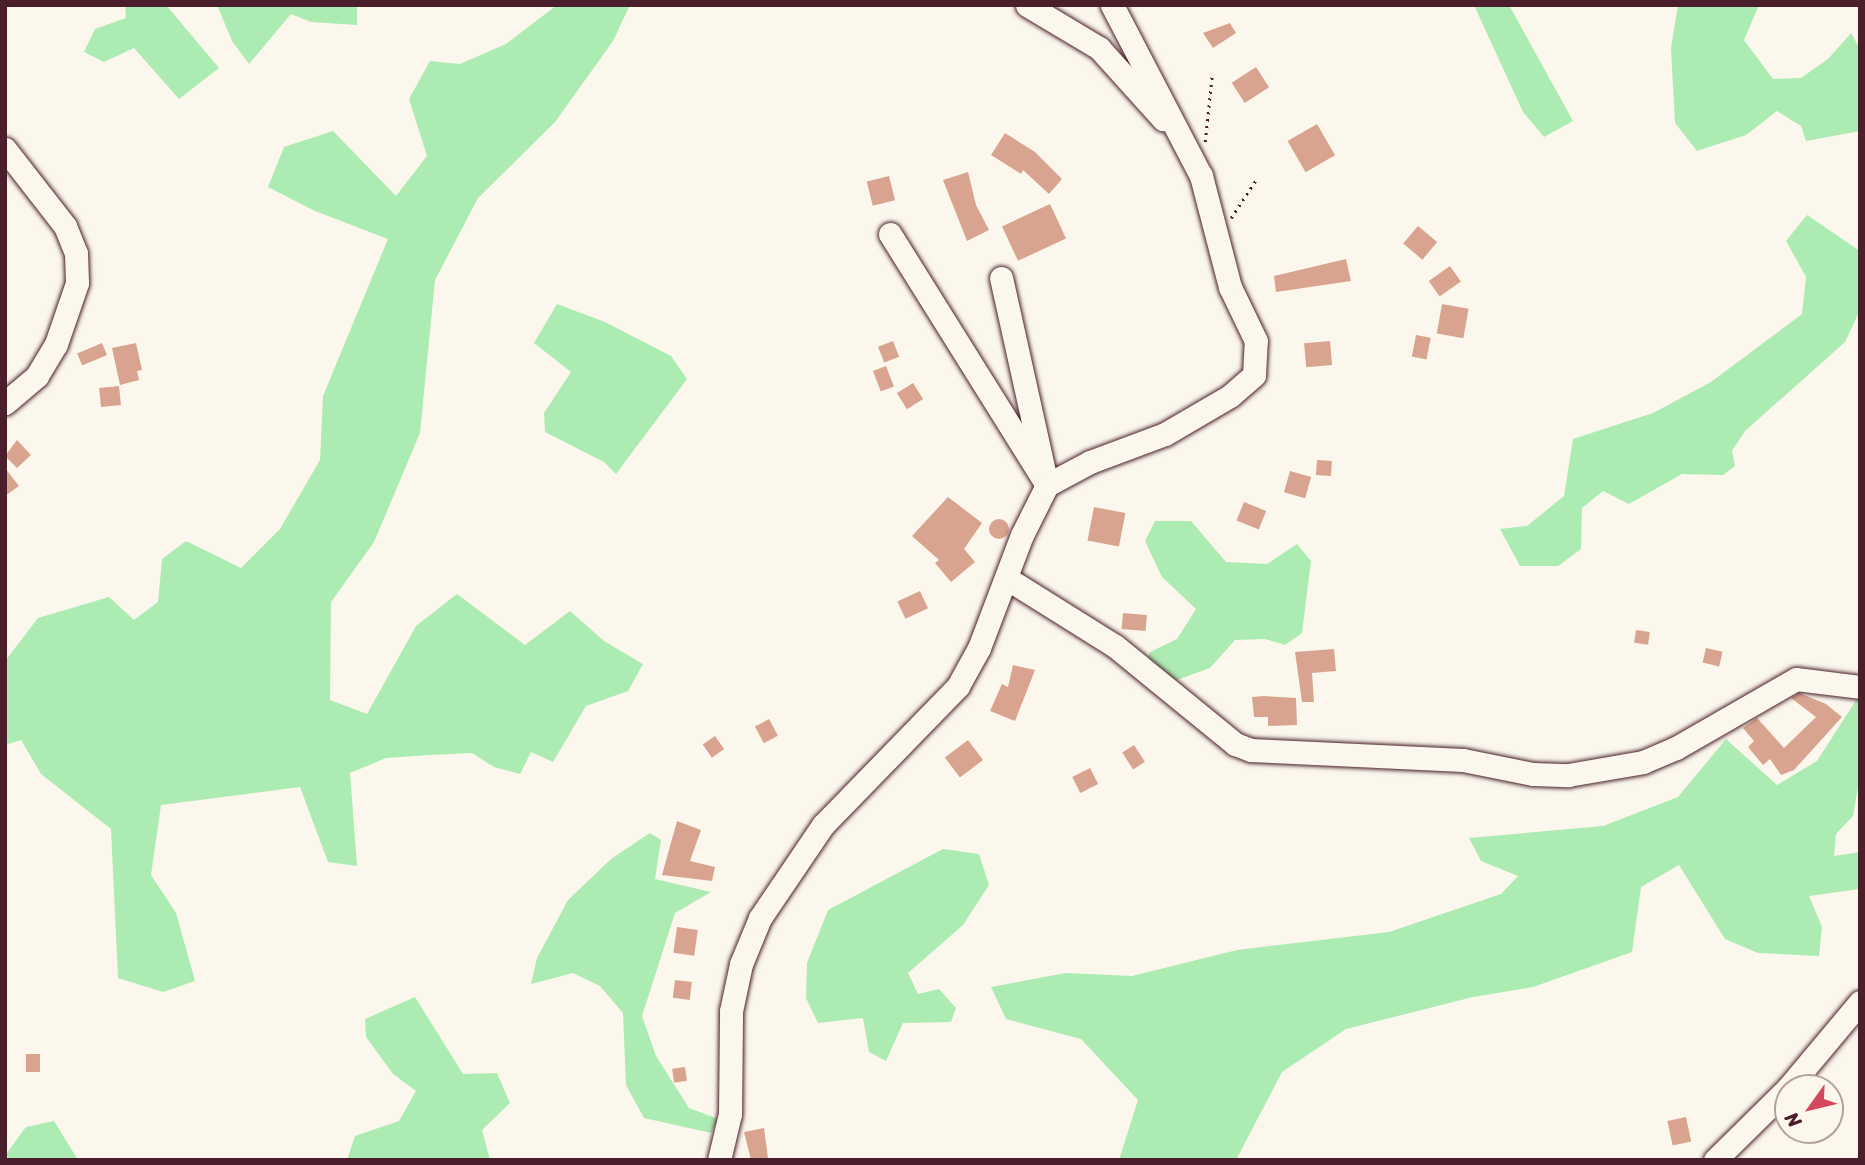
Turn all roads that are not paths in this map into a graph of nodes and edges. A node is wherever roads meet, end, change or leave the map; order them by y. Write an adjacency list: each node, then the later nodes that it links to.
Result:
1 (1027, 5): 3 (street)
2 (1112, 5): 3 (street)
3 (1181, 135): 8 (street)
4 (5, 149): 7 (street)
5 (890, 234): 8 (street)
6 (1001, 278): 8 (street)
7 (5, 403)
8 (1046, 485): 9 (street)
9 (1008, 579): 10 (street); 14 (street)
10 (1860, 687)
11 (1860, 1003): 12 (street)
12 (1800, 1074)
13 (1774, 1102): 15 (street)
14 (719, 1160)
15 (1715, 1160)

